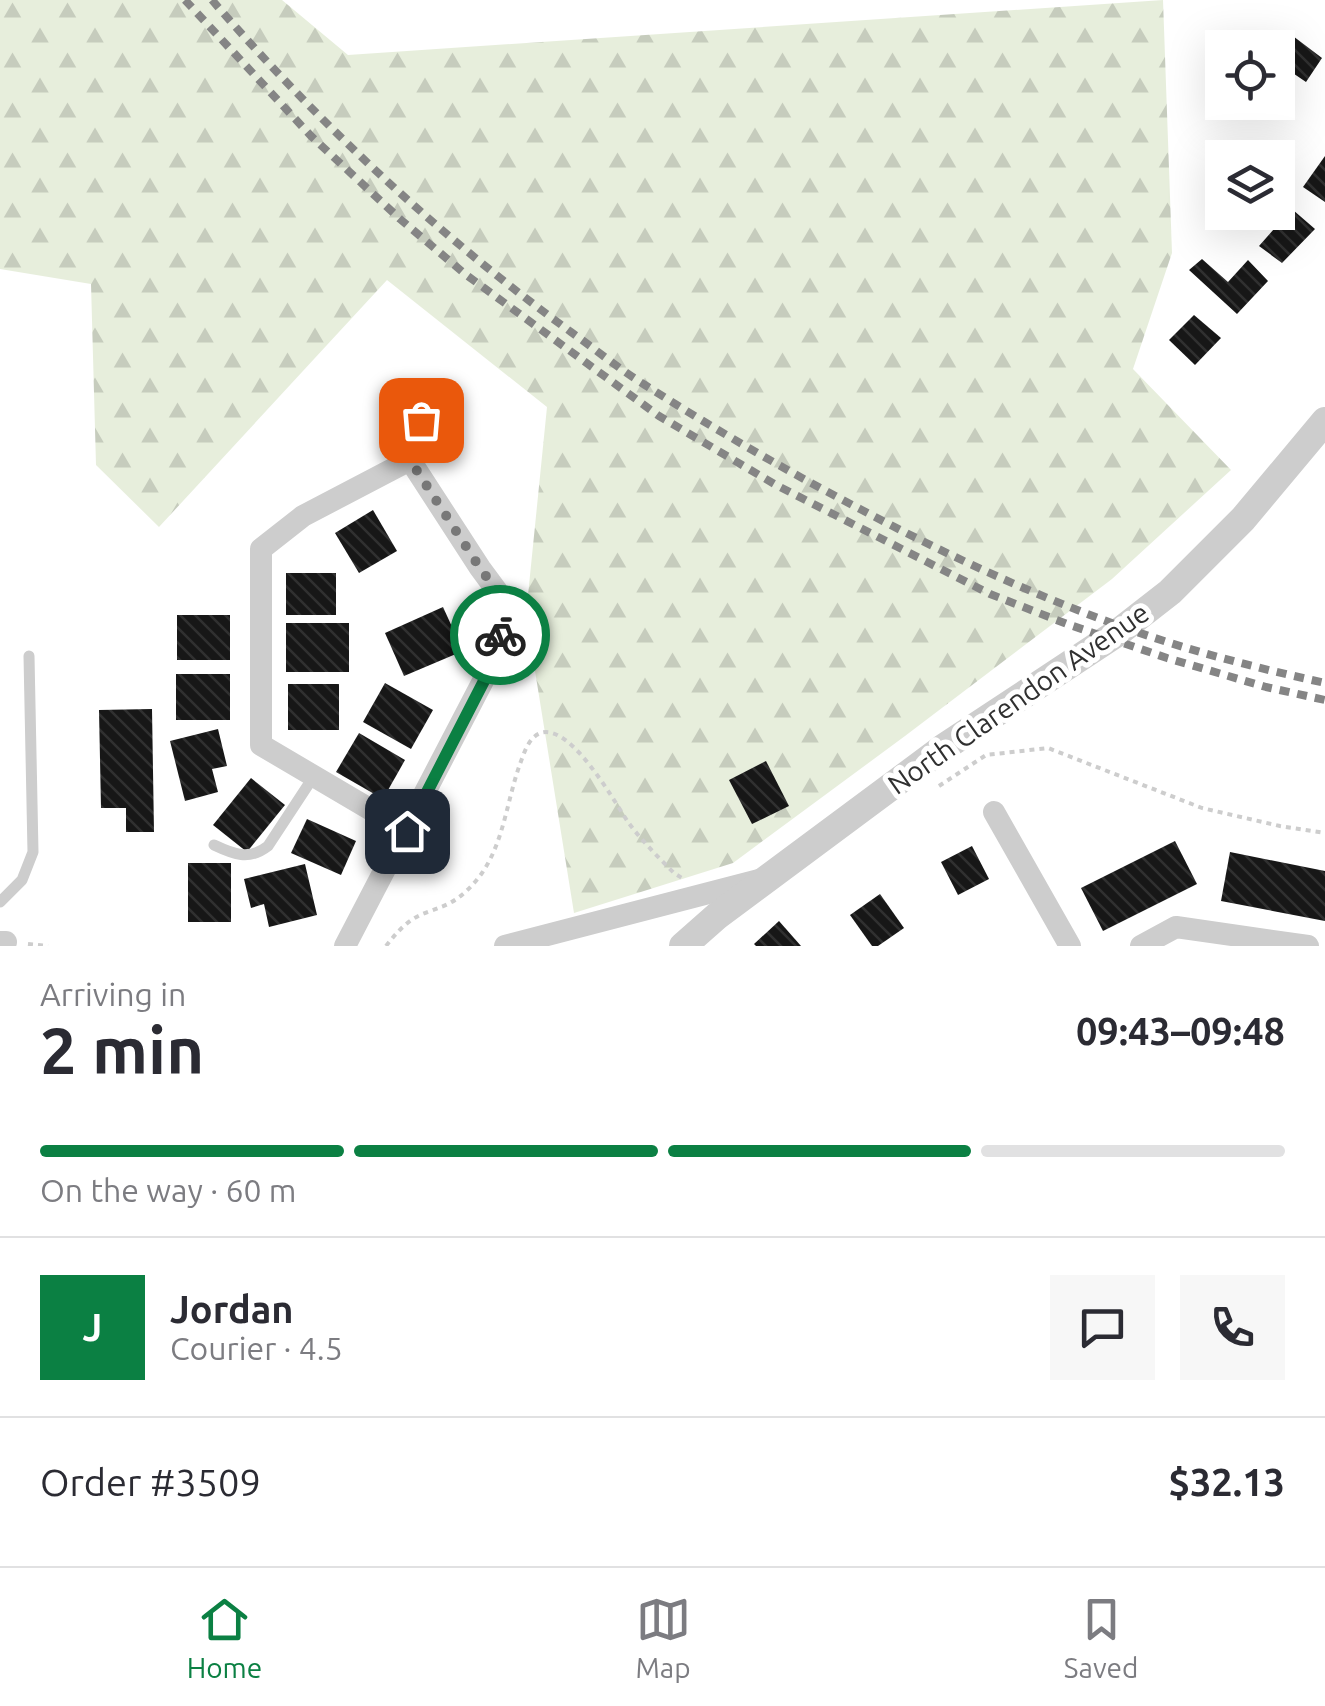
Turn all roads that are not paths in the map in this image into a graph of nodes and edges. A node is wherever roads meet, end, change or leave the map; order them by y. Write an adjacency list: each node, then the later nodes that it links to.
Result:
1 (421, 420): 3 (street)
2 (1325, 420): 9 (street, North Clarendon Avenue)
3 (410, 460): 5 (street); 7 (street)
4 (29, 656): 10 (lane)
5 (314, 776): 7 (street); 8 (lane)
6 (994, 812): 15 (street)
7 (407, 831): 12 (street)
8 (214, 844)
9 (771, 877): 13 (street); 14 (street, North Clarendon Avenue)
10 (0, 902)
11 (1199, 938): 16 (street); 17 (street)
12 (345, 946)
13 (505, 946)
14 (683, 946)
15 (1070, 946)
16 (1141, 946)
17 (1308, 946)

